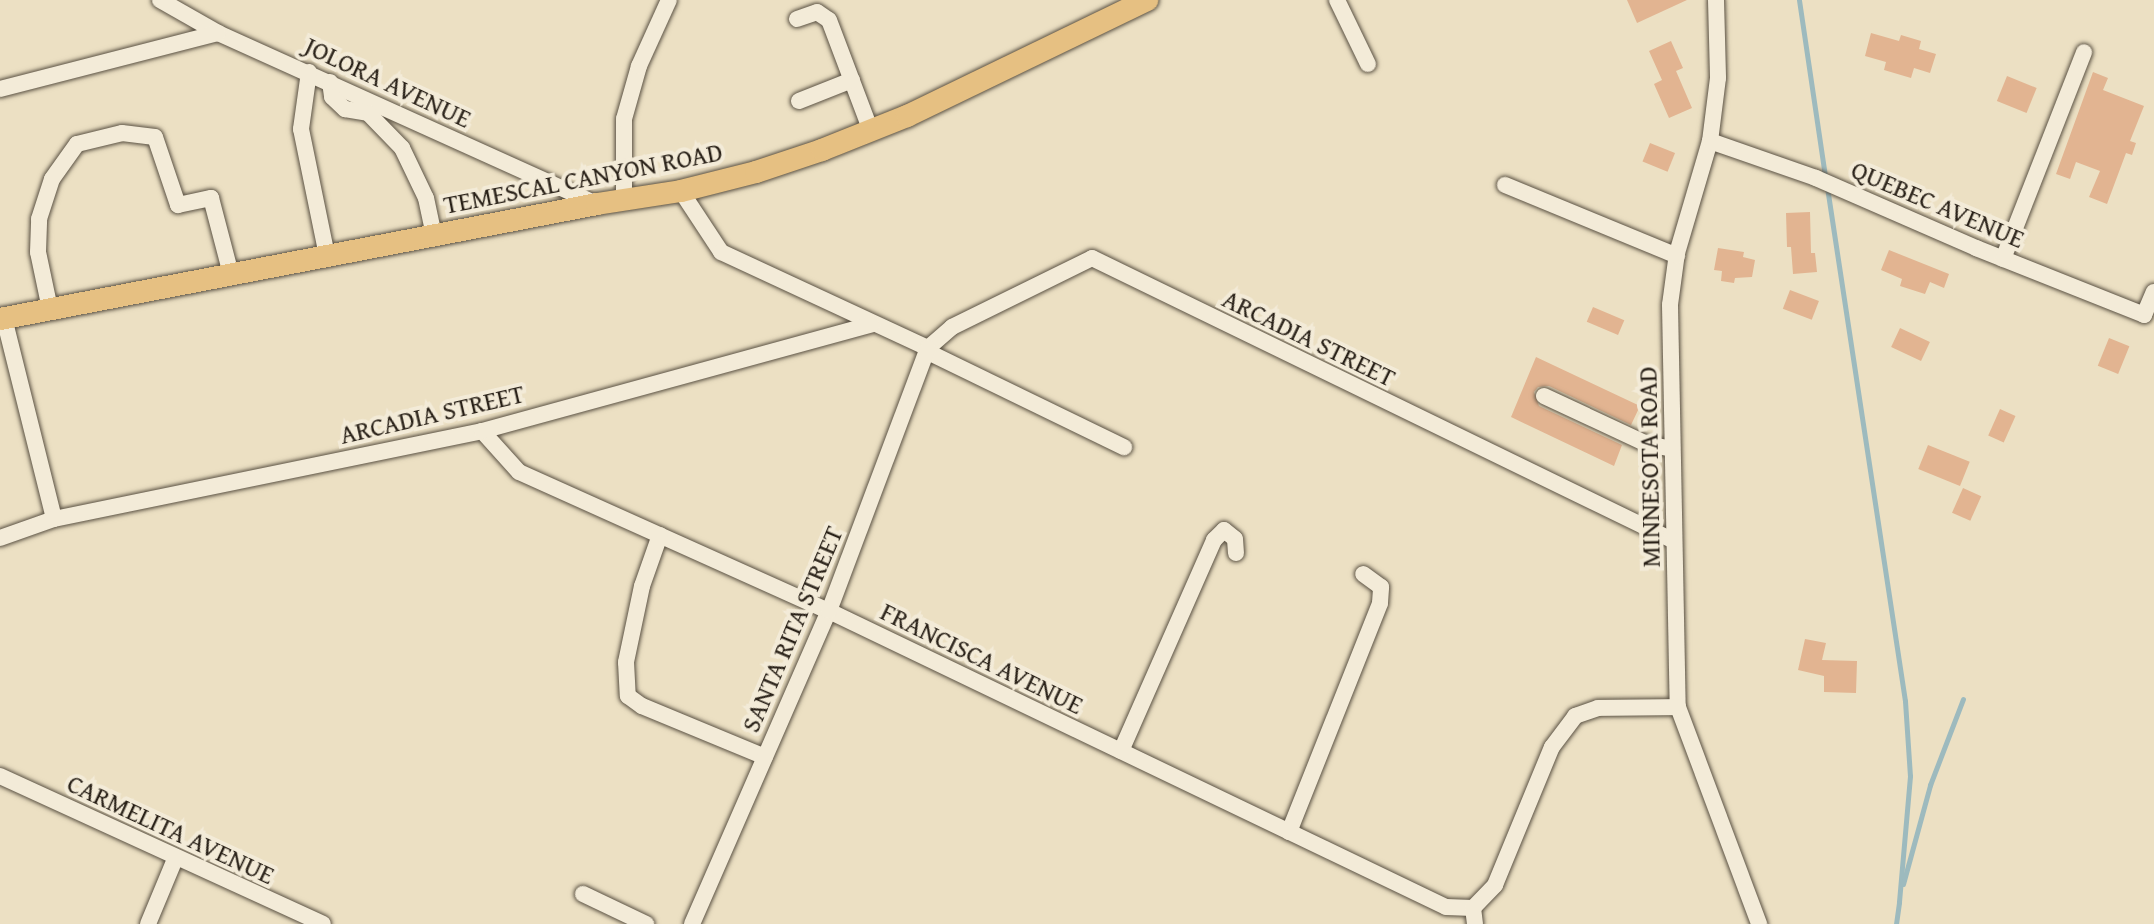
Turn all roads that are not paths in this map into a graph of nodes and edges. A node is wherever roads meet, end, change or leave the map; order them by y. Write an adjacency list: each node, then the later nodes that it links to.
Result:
1 (160, 0): 7 (street, JOLORA AVENUE)
2 (669, 0): 19 (street)
3 (1147, 0): 15 (main road, TEMESCAL CANYON ROAD)
4 (1337, 0): 9 (street)
5 (1716, 0): 16 (street, MINNESOTA ROAD)
6 (797, 19): 11 (street)
7 (218, 33): 10 (street, JOLORA AVENUE); 13 (street)
8 (2084, 52): 24 (street)
9 (1368, 64)
10 (309, 72): 12 (street, JOLORA AVENUE); 22 (street)
11 (852, 80): 14 (street); 15 (street)
12 (330, 82): 20 (street, JOLORA AVENUE); 21 (street)
13 (0, 89)
14 (799, 101)
15 (871, 131): 18 (main road, TEMESCAL CANYON ROAD)
16 (1710, 141): 23 (street, MINNESOTA ROAD); 24 (street, QUEBEC AVENUE)
17 (1505, 185): 23 (street)
18 (681, 191): 19 (main road, TEMESCAL CANYON ROAD); 29 (street)
19 (624, 199): 20 (main road, TEMESCAL CANYON ROAD)
20 (597, 204): 21 (main road, TEMESCAL CANYON ROAD)
21 (434, 235): 22 (main road, TEMESCAL CANYON ROAD)
22 (327, 256): 25 (main road, TEMESCAL CANYON ROAD)
23 (1677, 256): 34 (street, MINNESOTA ROAD)
24 (2003, 259): 26 (street, QUEBEC AVENUE)
25 (231, 274): 27 (main road, TEMESCAL CANYON ROAD); 27 (street)
26 (2154, 292)
27 (50, 309): 28 (main road, TEMESCAL CANYON ROAD)
28 (2, 319): 35 (street)
29 (872, 324): 30 (street); 32 (street, ARCADIA STREET)
30 (928, 350): 33 (street); 38 (street, ARCADIA STREET); 41 (street, SANTA RITA STREET)
31 (1544, 396): 34 (street)
32 (482, 431): 35 (street, ARCADIA STREET); 36 (street, FRANCISCA AVENUE)
33 (1124, 447)
34 (1672, 449): 38 (street, MINNESOTA ROAD)
35 (54, 519): 37 (street, ARCADIA STREET)
36 (660, 535): 41 (street, FRANCISCA AVENUE); 44 (street)
37 (0, 538)
38 (1674, 541): 42 (street, MINNESOTA ROAD)
39 (1236, 553): 43 (street)
40 (1363, 574): 46 (street)
41 (829, 611): 43 (street, FRANCISCA AVENUE); 44 (street, SANTA RITA STREET)
42 (1678, 707): 49 (street); 54 (street, MINNESOTA ROAD)
43 (1121, 751): 46 (street, FRANCISCA AVENUE)
44 (765, 757): 53 (street, SANTA RITA STREET)
45 (1, 779): 47 (street, CARMELITA AVENUE)
46 (1289, 832): 49 (street, FRANCISCA AVENUE)
47 (175, 859): 50 (street); 51 (street, CARMELITA AVENUE)
48 (583, 894): 52 (street)
49 (1474, 916)
50 (148, 924)
51 (323, 924)
52 (646, 924)
53 (692, 924)
54 (1759, 924)

